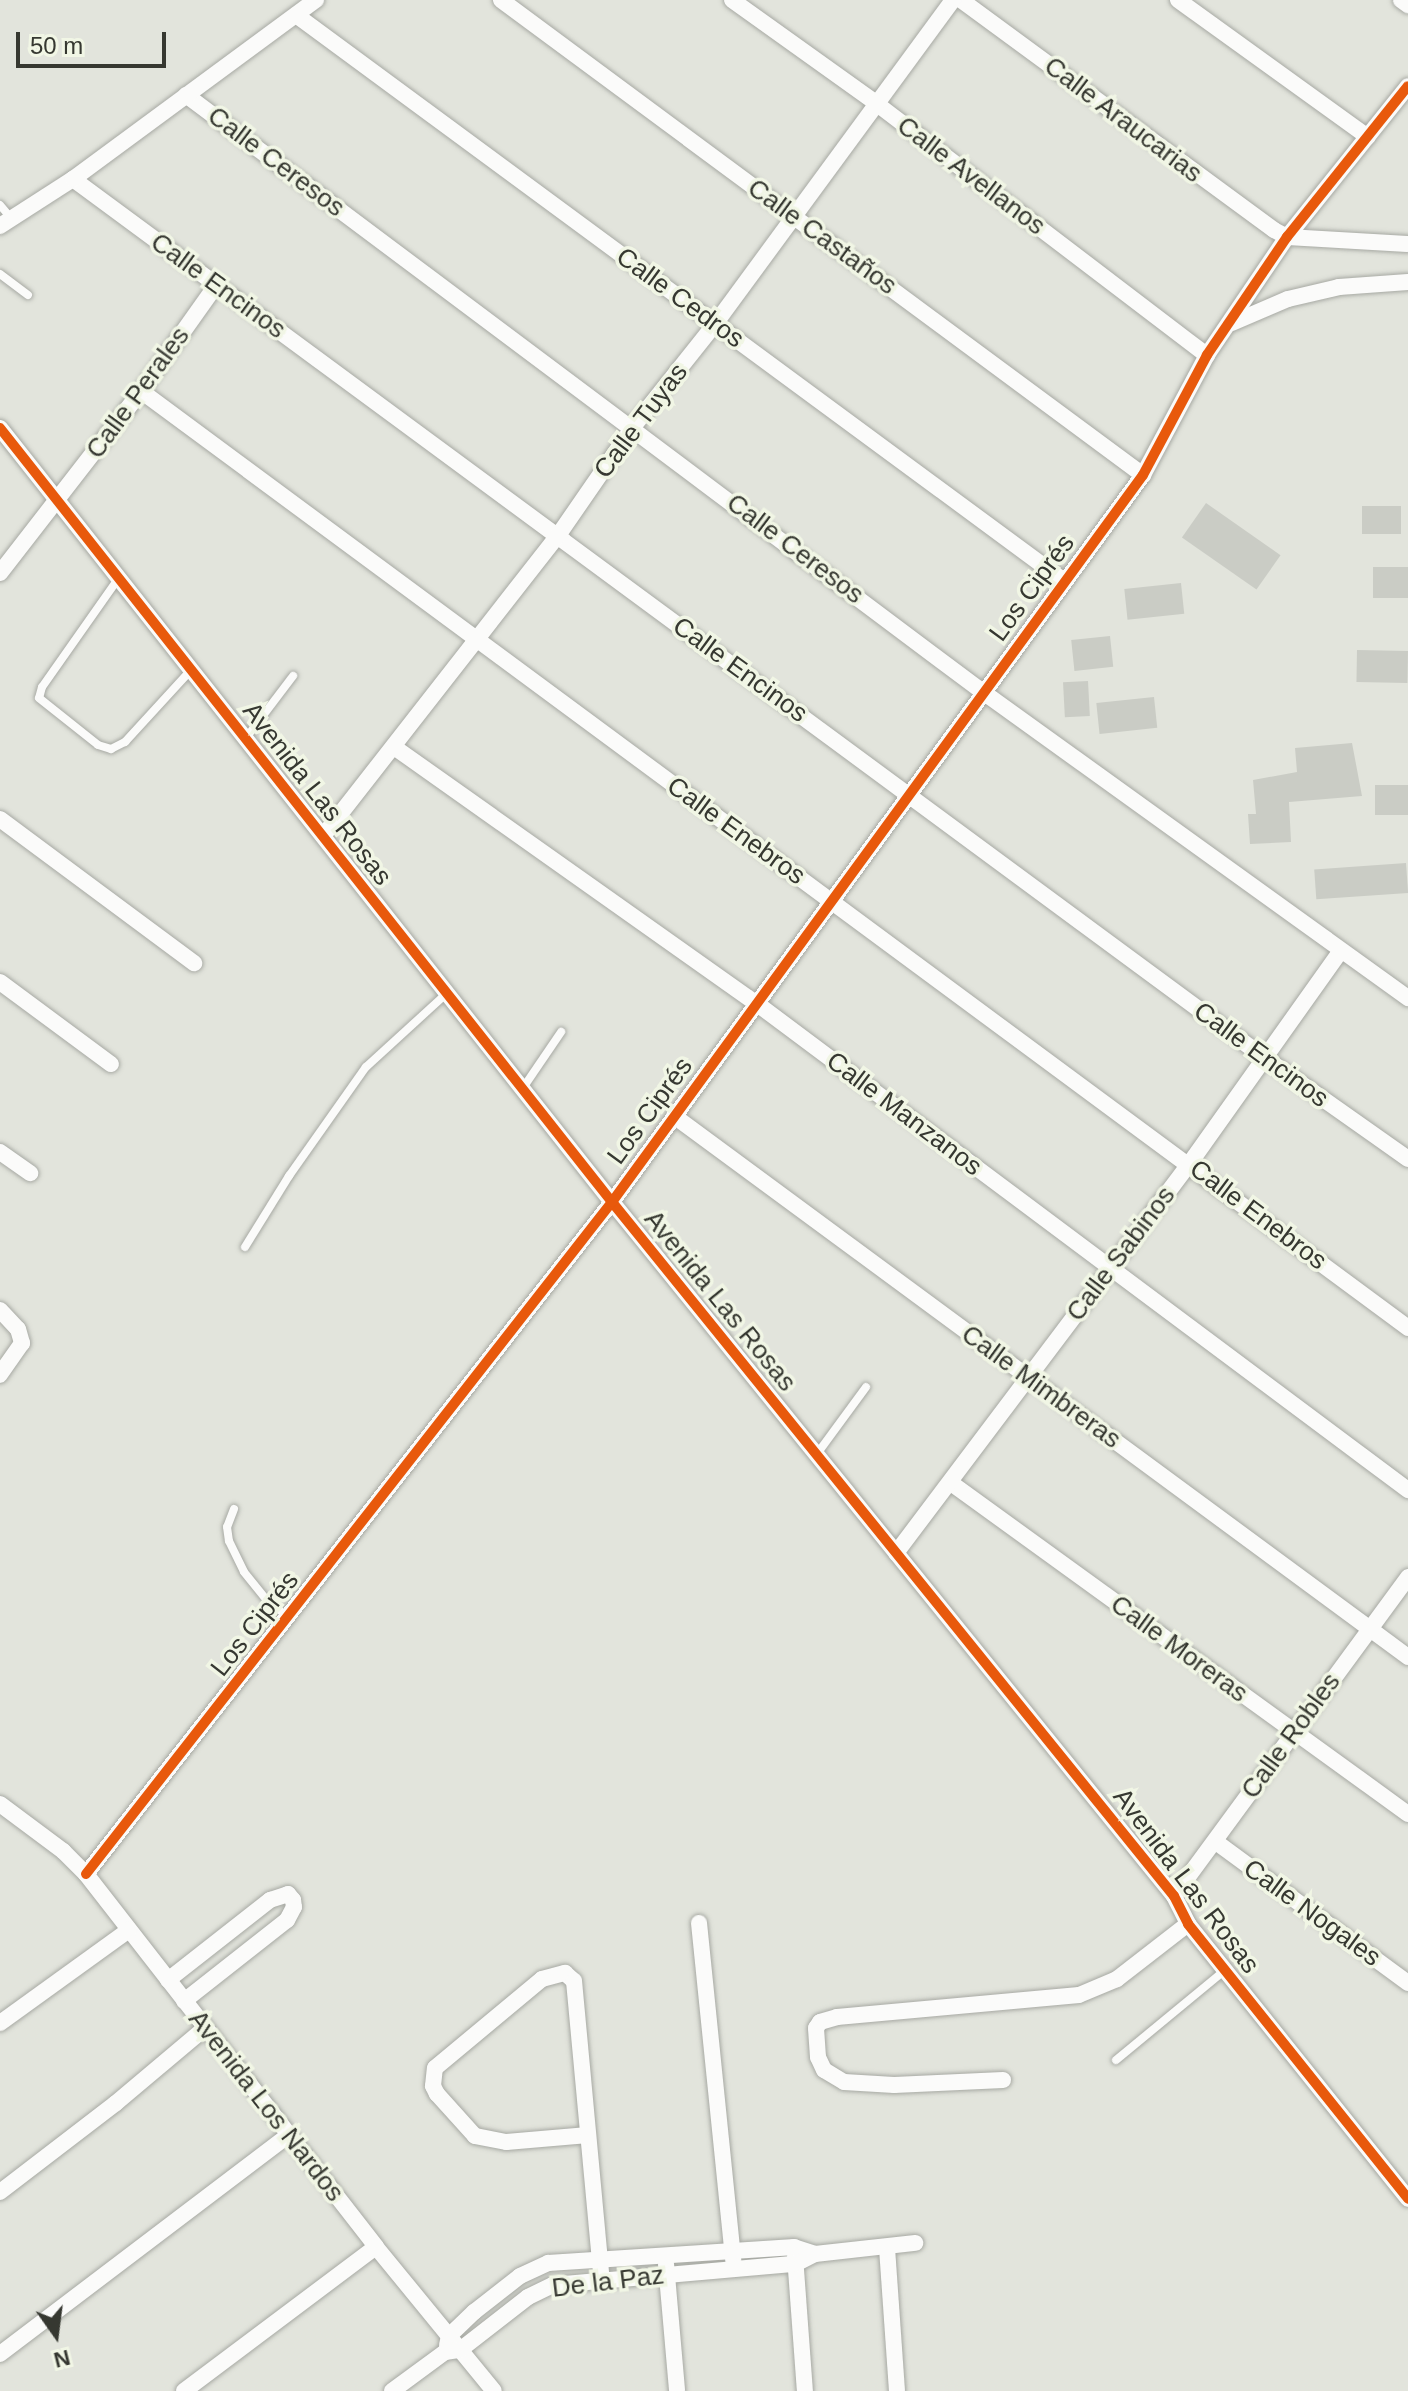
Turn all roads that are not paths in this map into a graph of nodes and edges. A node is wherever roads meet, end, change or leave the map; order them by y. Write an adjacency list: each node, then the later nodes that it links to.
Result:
1 (316, 0): 9 (street)
2 (501, 0): 16 (street, Calle Castaños)
3 (732, 0): 12 (street, Calle Avellanos)
4 (953, 0): 12 (street, Calle Tuyas)
5 (961, 0): 18 (street, Calle Araucarias)
6 (1178, 0): 13 (street)
7 (1401, 0): 8 (street)
8 (1408, 5)
9 (296, 15): 11 (street); 24 (street, Calle Cedros)
10 (1408, 86): 13 (street, Los Ciprés)
11 (186, 95): 14 (street); 28 (street, Calle Ceresos)
12 (877, 104): 16 (street, Calle Tuyas); 26 (street, Calle Avellanos)
13 (1368, 137): 18 (street, Los Ciprés)
14 (73, 179): 17 (street); 22 (street, Calle Encinos)
15 (0, 205): 17 (lane)
16 (794, 216): 24 (street, Calle Tuyas); 30 (street, Calle Castaños)
17 (6, 223)
18 (1287, 237): 19 (street); 25 (street, Los Ciprés)
19 (1408, 244)
20 (0, 274): 23 (lane)
21 (1408, 282): 25 (street)
22 (217, 284): 27 (street, Calle Perales); 32 (street, Calle Encinos)
23 (28, 295)
24 (715, 324): 28 (street, Calle Tuyas); 35 (street, Calle Cedros)
25 (1230, 324): 26 (street, Los Ciprés)
26 (1207, 355): 30 (street, Los Ciprés)
27 (141, 391): 31 (street, Calle Perales); 36 (street, Calle Enebros)
28 (633, 427): 32 (street, Calle Tuyas); 39 (street, Calle Ceresos)
29 (0, 428): 31 (street, Avenida Las Rosas)
30 (1143, 475): 35 (street, Los Ciprés)
31 (57, 501): 33 (street, Calle Perales); 34 (street, Avenida Las Rosas)
32 (557, 537): 36 (street, Calle Tuyas); 42 (street, Calle Encinos)
33 (0, 573)
34 (118, 579): 37 (street, Avenida Las Rosas); 37 (lane)
35 (1064, 581): 39 (street, Los Ciprés)
36 (477, 642): 41 (street, Calle Tuyas); 45 (street, Calle Enebros)
37 (191, 670): 40 (street, Avenida Las Rosas)
38 (293, 676): 40 (lane)
39 (983, 692): 42 (street, Los Ciprés); 46 (street, Calle Ceresos)
40 (246, 738): 44 (street, Avenida Las Rosas)
41 (394, 747): 44 (street, Calle Tuyas); 51 (street, Calle Manzanos)
42 (909, 794): 45 (street, Los Ciprés); 53 (street, Calle Encinos)
43 (0, 819): 47 (street)
44 (323, 836): 49 (street, Avenida Las Rosas)
45 (831, 902): 51 (street, Los Ciprés); 59 (street, Calle Enebros)
46 (1340, 952): 50 (street, Calle Ceresos); 53 (street, Calle Sabinos)
47 (194, 963)
48 (0, 982): 54 (street)
49 (447, 993): 55 (street, Avenida Las Rosas); 62 (lane)
50 (1408, 998)
51 (756, 1003): 56 (street, Los Ciprés); 63 (street, Calle Manzanos)
52 (561, 1032): 55 (lane)
53 (1265, 1058): 58 (street, Calle Encinos); 59 (street, Calle Sabinos)
54 (111, 1064)
55 (522, 1088): 61 (street, Avenida Las Rosas)
56 (674, 1116): 61 (street, Los Ciprés); 67 (street, Calle Mimbreras)
57 (0, 1152): 60 (street)
58 (1408, 1159)
59 (1190, 1163): 63 (street, Calle Sabinos); 65 (street, Calle Enebros)
60 (30, 1173)
61 (612, 1202): 69 (street, Avenida Las Rosas); 75 (street, Los Ciprés)
62 (245, 1247)
63 (1109, 1269): 67 (street, Calle Sabinos); 71 (street, Calle Manzanos)
64 (0, 1310): 66 (street)
65 (1408, 1328)
66 (0, 1375)
67 (1028, 1377): 70 (street, Calle Sabinos); 76 (street, Calle Mimbreras)
68 (866, 1387): 69 (lane)
69 (817, 1455): 73 (street, Avenida Las Rosas)
70 (951, 1483): 73 (street, Calle Sabinos); 78 (street, Calle Moreras)
71 (1408, 1490)
72 (234, 1509): 75 (lane)
73 (896, 1553): 83 (street, Avenida Las Rosas)
74 (1408, 1577): 76 (street, Calle Robles)
75 (288, 1617): 82 (street, Los Ciprés)
76 (1369, 1629): 77 (street, Calle Mimbreras); 78 (street, Calle Robles)
77 (1408, 1657)
78 (1293, 1733): 80 (street, Calle Moreras); 81 (street, Calle Robles)
79 (1, 1808): 82 (street, Avenida Los Nardos)
80 (1408, 1814)
81 (1216, 1842): 83 (street, Calle Robles); 89 (street, Calle Nogales)
82 (86, 1874): 86 (street, Avenida Los Nardos)
83 (1174, 1896): 85 (street, Avenida Las Rosas)
84 (699, 1923): 103 (street)
85 (1188, 1924): 87 (street, Avenida Las Rosas); 94 (street)
86 (129, 1930): 88 (street, Avenida Los Nardos); 91 (street)
87 (1225, 1970): 93 (lane); 98 (street, Avenida Las Rosas)
88 (168, 1980): 90 (street, Avenida Los Nardos); 90 (street)
89 (1408, 1983)
90 (184, 2001): 92 (street, Avenida Los Nardos)
91 (0, 2023)
92 (205, 2028): 95 (street, Avenida Los Nardos); 97 (street)
93 (1116, 2060)
94 (1003, 2080)
95 (289, 2135): 100 (street, Avenida Los Nardos); 112 (street)
96 (588, 2135): 96 (street); 106 (street)
97 (0, 2192)
98 (1408, 2199)
99 (915, 2243): 102 (street, De la Paz)
100 (376, 2247): 111 (street, Avenida Los Nardos); 113 (street)
101 (794, 2247): 103 (street, De la Paz); 104 (street, De la Paz); 107 (street)
102 (887, 2248): 104 (street, De la Paz); 118 (street)
103 (732, 2251): 105 (street, De la Paz); 108 (street)
104 (815, 2254): 107 (street, De la Paz)
105 (666, 2255): 106 (street, De la Paz); 109 (street)
106 (600, 2258): 110 (street); 111 (street, De la Paz)
107 (795, 2264): 108 (street, De la Paz); 117 (street)
108 (734, 2269): 109 (street, De la Paz)
109 (667, 2274): 110 (street, De la Paz); 116 (street)
110 (602, 2280): 111 (street, De la Paz)
111 (451, 2346): 114 (street); 115 (street, Avenida Los Nardos)
112 (0, 2354)
113 (184, 2391)
114 (392, 2391)
115 (494, 2391)
116 (677, 2391)
117 (805, 2391)
118 (897, 2391)

